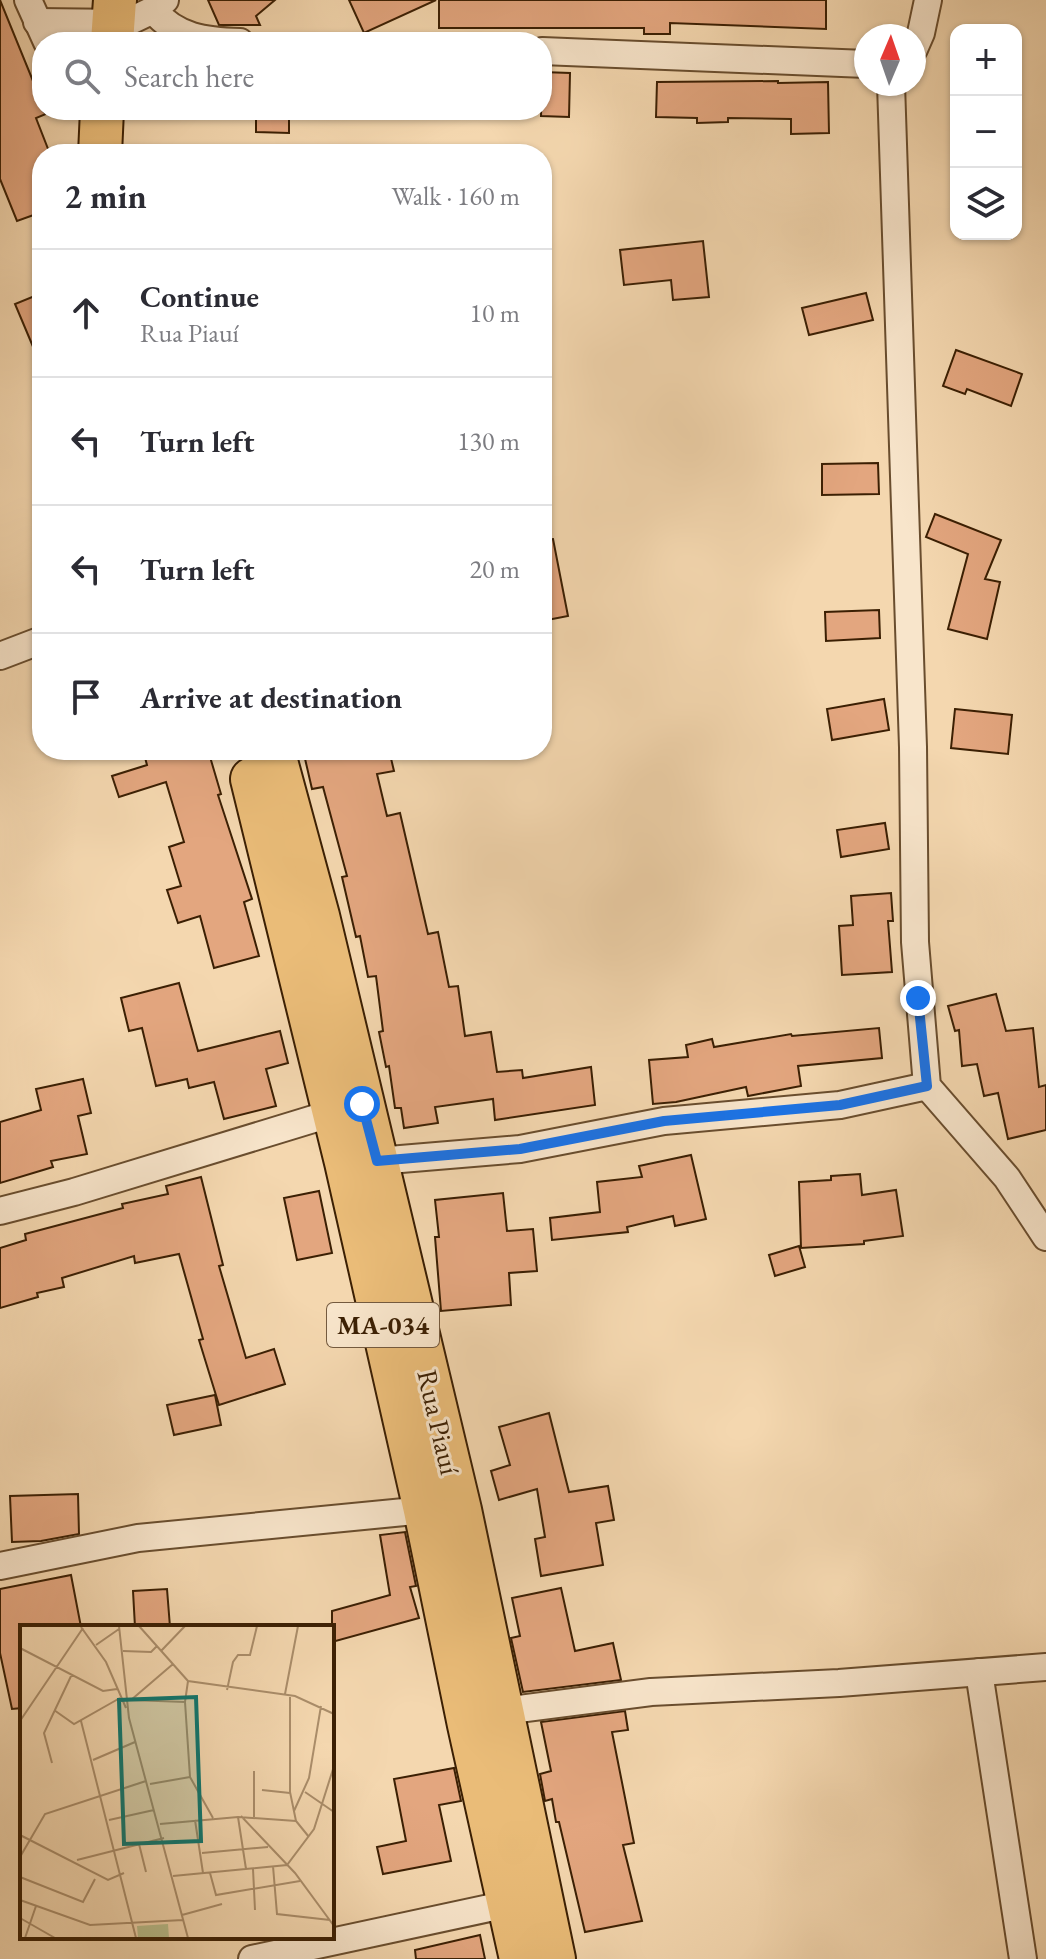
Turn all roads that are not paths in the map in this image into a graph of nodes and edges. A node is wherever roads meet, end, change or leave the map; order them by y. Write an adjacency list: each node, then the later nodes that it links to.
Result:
1 (928, 0): 4 (street)
2 (129, 17): 3 (street); 5 (street)
3 (37, 21)
4 (923, 24)
5 (179, 32)
6 (552, 51): 7 (street)
7 (854, 64)
8 (891, 96): 13 (street)
9 (32, 644): 10 (street)
10 (0, 656)
11 (247, 760): 14 (main road, Rua Piauí / MA-034)
12 (276, 760): 15 (main road, Rua Piauí / MA-034)
13 (927, 1086): 15 (street); 17 (street)
14 (333, 1113): 16 (street); 18 (main road, Rua Piauí / MA-034)
15 (377, 1161): 22 (main road, Rua Piauí / MA-034)
16 (0, 1211)
17 (1046, 1237)
18 (425, 1510): 19 (street); 23 (main road, Rua Piauí / MA-034)
19 (0, 1566)
20 (1046, 1667): 21 (street)
21 (979, 1672): 22 (street); 27 (street)
22 (503, 1711): 23 (main road, Rua Piauí / MA-034)
23 (526, 1900): 24 (street); 25 (main road, MA-034); 26 (main road, Rua Piauí / MA-034)
24 (252, 1959)
25 (521, 1959)
26 (554, 1959)
27 (1023, 1959)

